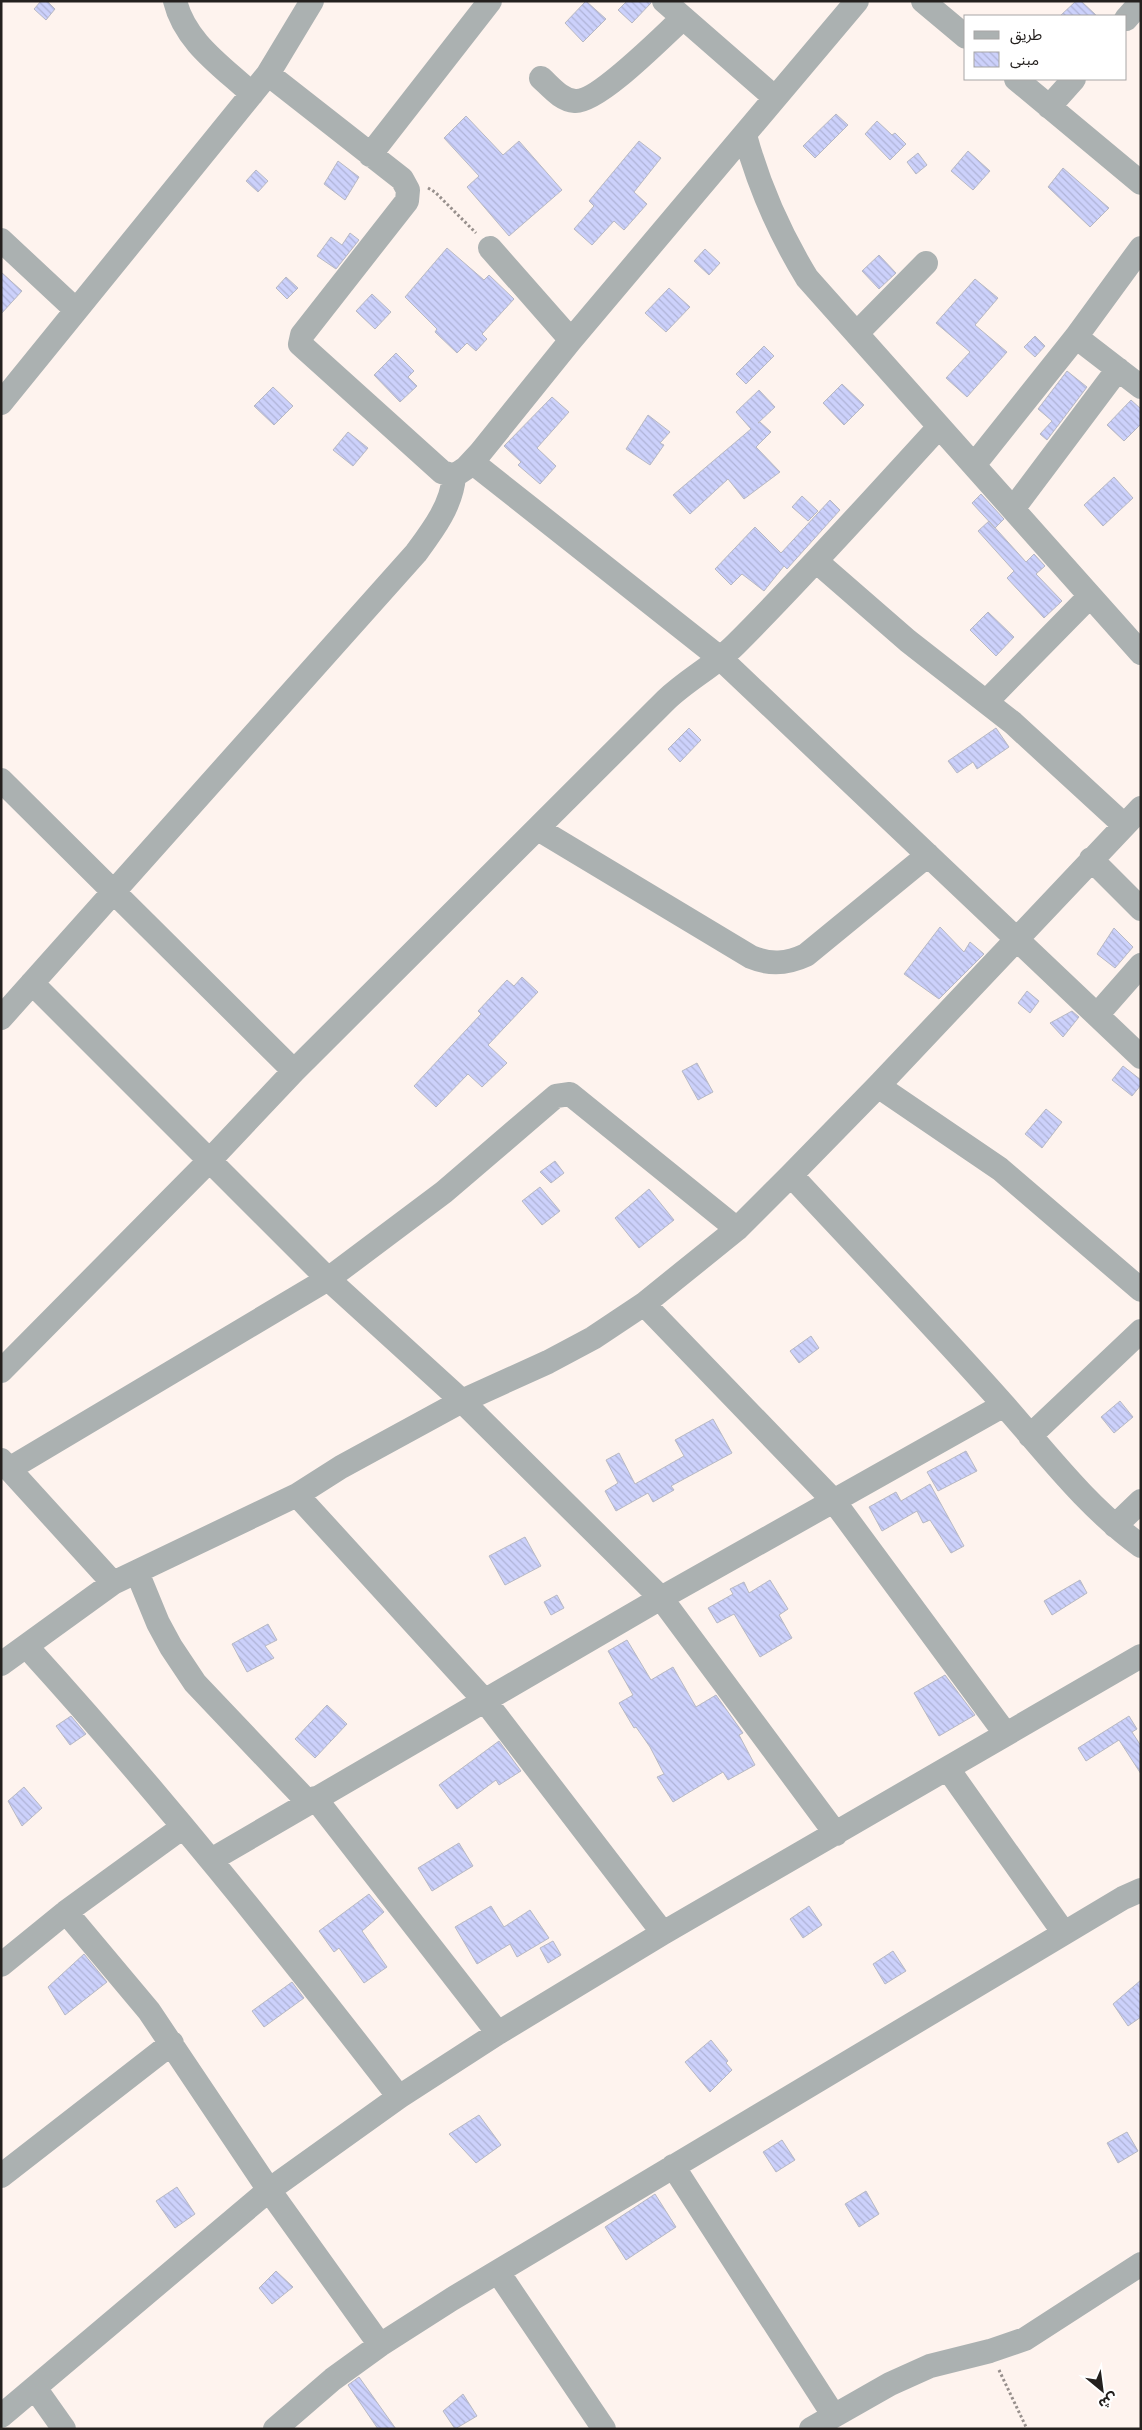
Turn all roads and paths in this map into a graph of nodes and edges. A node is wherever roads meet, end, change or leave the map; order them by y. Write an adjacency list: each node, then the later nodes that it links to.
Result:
1 (175, 1): 15 (street)
2 (312, 1): 11 (street)
3 (490, 1): 19 (street)
4 (664, 1): 8 (street)
5 (857, 1): 16 (street)
6 (923, 1): 10 (street)
7 (1141, 2): 9 (street)
8 (683, 18): 12 (street); 16 (street)
9 (1127, 18)
10 (964, 35)
11 (268, 74): 15 (street); 19 (street)
12 (541, 78)
13 (1017, 80): 17 (street)
14 (1073, 80): 17 (street)
15 (252, 94): 26 (street)
16 (774, 98): 18 (street)
17 (1049, 107): 21 (street)
18 (745, 135): 27 (street); 29 (street)
19 (370, 155): 20 (street)
20 (402, 179): 23 (path); 35 (street)
21 (1141, 183)
22 (1, 240): 26 (street)
23 (490, 248): 29 (street)
24 (1141, 248): 28 (street)
25 (926, 262): 27 (street)
26 (76, 310): 32 (street)
27 (857, 334): 33 (street)
28 (1076, 337): 30 (street); 34 (street)
29 (571, 340): 35 (street)
30 (1118, 369): 31 (street); 36 (street)
31 (1141, 387)
32 (1, 403)
33 (940, 426): 34 (street); 37 (street)
34 (974, 465): 36 (street)
35 (463, 469): 40 (street); 48 (street)
36 (1013, 509): 38 (street)
37 (816, 561): 40 (street); 41 (street)
38 (1090, 596): 39 (street); 41 (street)
39 (1141, 653)
40 (720, 658): 45 (street); 46 (street)
41 (986, 702): 44 (street)
42 (1, 780): 48 (street)
43 (1141, 808): 44 (street)
44 (1124, 825): 47 (street)
45 (538, 829): 46 (street); 57 (street)
46 (928, 855): 50 (street)
47 (1091, 859): 49 (street); 50 (street)
48 (114, 892): 52 (street); 57 (street)
49 (1141, 909)
50 (1017, 940): 53 (street); 58 (street)
51 (1141, 965): 53 (street)
52 (32, 983): 54 (street); 59 (street)
53 (1097, 1015): 55 (street)
54 (1, 1018)
55 (1132, 1037): 56 (street)
56 (1141, 1057)
57 (294, 1071): 59 (street)
58 (878, 1086): 60 (street); 63 (street)
59 (210, 1160): 62 (street); 66 (street)
60 (792, 1175): 61 (street); 68 (street)
61 (737, 1229): 62 (street); 64 (street)
62 (328, 1279): 67 (street); 70 (street)
63 (1141, 1290)
64 (644, 1304): 67 (street); 72 (street)
65 (1141, 1331): 69 (street)
66 (1, 1371)
67 (462, 1401): 71 (street); 78 (street)
68 (1004, 1405): 69 (street); 72 (street)
69 (1030, 1436): 74 (street)
70 (5, 1465): 77 (street)
71 (296, 1495): 76 (street); 82 (street)
72 (833, 1500): 78 (street); 83 (street)
73 (1141, 1501): 74 (street)
74 (1115, 1526): 75 (street)
75 (1141, 1546)
76 (137, 1572): 77 (street); 85 (street)
77 (113, 1583): 79 (street)
78 (661, 1598): 82 (street); 87 (street)
79 (27, 1647): 81 (street); 86 (street)
80 (1141, 1656): 83 (street)
81 (1, 1664)
82 (484, 1701): 85 (street); 91 (street)
83 (1005, 1733): 84 (street)
84 (948, 1769): 87 (street); 92 (street)
85 (311, 1800): 88 (street); 94 (street)
86 (184, 1827): 88 (street); 90 (street)
87 (836, 1834): 91 (street)
88 (211, 1860): 96 (street)
89 (1141, 1890): 92 (street)
90 (66, 1912): 93 (street); 95 (street)
91 (663, 1932): 94 (street)
92 (1064, 1933): 97 (street)
93 (1, 1965)
94 (498, 2033): 96 (street)
95 (172, 2043): 98 (street); 99 (street)
96 (399, 2097): 99 (street)
97 (673, 2166): 101 (street); 106 (street)
98 (1, 2176)
99 (269, 2190): 102 (street); 104 (street)
100 (1141, 2264): 103 (street)
101 (498, 2272): 102 (street); 109 (street)
102 (380, 2345): 108 (street)
103 (990, 2351): 106 (street); 111 (path)
104 (35, 2388): 105 (street); 107 (street)
105 (1, 2416)
106 (834, 2416): 110 (street)
107 (64, 2429)
108 (275, 2429)
109 (604, 2429)
110 (811, 2429)
111 (1027, 2429)

